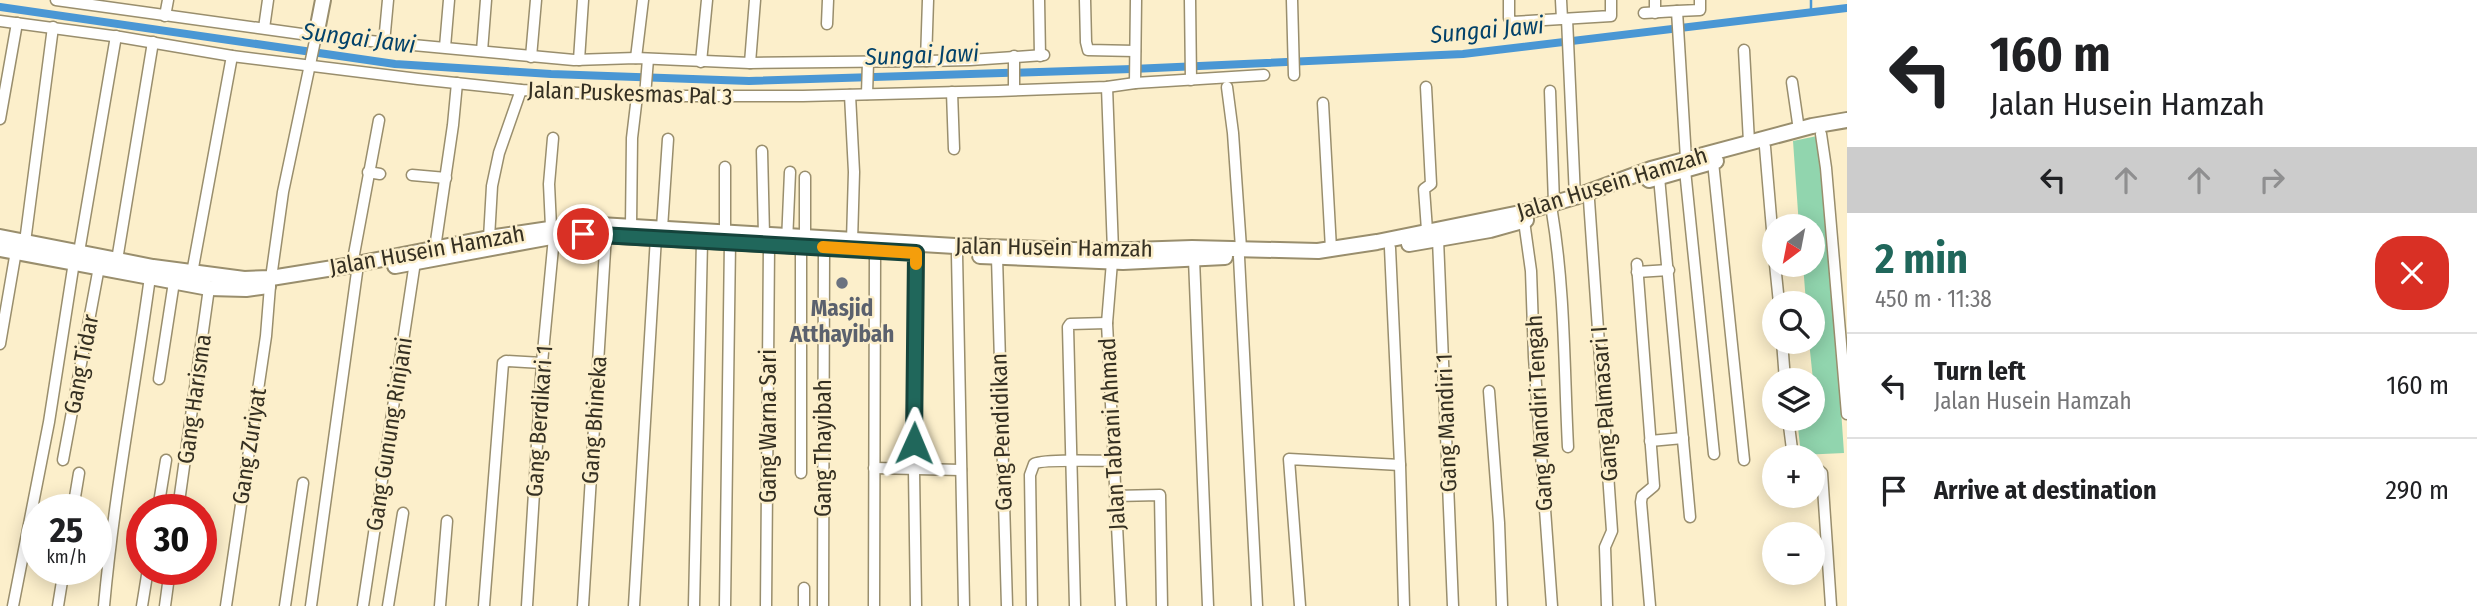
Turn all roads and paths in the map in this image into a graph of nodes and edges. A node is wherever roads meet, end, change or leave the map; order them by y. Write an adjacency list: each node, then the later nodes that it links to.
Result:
1 (57, 0): 25 (street)
2 (168, 0): 29 (street)
3 (268, 0): 36 (street)
4 (324, 0): 38 (street)
5 (388, 0): 40 (street)
6 (449, 0): 41 (street)
7 (486, 0): 43 (street)
8 (536, 0): 46 (street)
9 (583, 0): 48 (street)
10 (643, 0): 47 (street)
11 (707, 0): 52 (street)
12 (755, 0): 53 (street)
13 (828, 0): 34 (street)
14 (928, 0): 50 (street)
15 (1038, 0): 49 (street)
16 (1085, 0): 44 (street)
17 (1136, 0): 44 (street)
18 (1191, 0): 58 (street)
19 (1292, 0): 56 (street)
20 (1509, 0): 31 (street)
21 (1561, 0): 31 (street, Gang Palmasari I)
22 (1611, 0): 31 (street)
23 (1655, 0): 28 (street)
24 (1700, 0): 30 (street)
25 (92, 2): 26 (street)
26 (126, 5): 29 (street)
27 (1644, 13): 28 (street)
28 (1655, 13): 30 (street)
29 (165, 16): 36 (street)
30 (1678, 16): 86 (street)
31 (1565, 19): 95 (street, Gang Palmasari I)
32 (0, 22): 33 (street, Jalan Puskesmas Pal 3)
33 (17, 23): 35 (street, Jalan Puskesmas Pal 3); 73 (street)
34 (827, 24)
35 (53, 27): 37 (street, Jalan Puskesmas Pal 3); 112 (street)
36 (264, 29): 38 (street)
37 (116, 36): 39 (street, Jalan Puskesmas Pal 3); 123 (street)
38 (316, 36): 40 (street); 54 (street, Gang Zuriyat)
39 (153, 42): 45 (street, Jalan Puskesmas Pal 3); 126 (street)
40 (384, 43): 41 (street)
41 (445, 47): 43 (street)
42 (1744, 50): 81 (street)
43 (482, 51): 46 (street)
44 (1135, 53): 59 (street)
45 (232, 56): 54 (street, Jalan Puskesmas Pal 3); 131 (street)
46 (531, 57): 48 (street)
47 (636, 58): 48 (street); 51 (street)
48 (579, 60)
49 (1014, 60): 50 (street); 65 (street)
50 (926, 61): 55 (street)
51 (647, 62): 52 (street); 70 (street)
52 (701, 62): 53 (street)
53 (750, 63): 55 (street)
54 (311, 65): 61 (street, Jalan Puskesmas Pal 3); 134 (street, Gang Zuriyat)
55 (868, 65): 67 (street)
56 (1294, 71)
57 (1264, 75): 58 (street, Jalan Puskesmas Pal 3)
58 (1191, 76): 59 (street, Jalan Puskesmas Pal 3)
59 (1135, 80): 62 (street, Jalan Puskesmas Pal 3)
60 (1792, 82): 77 (street)
61 (457, 83): 66 (street, Jalan Puskesmas Pal 3); 94 (street)
62 (1107, 87): 65 (street, Jalan Puskesmas Pal 3); 122 (street, Jalan Tabrani Ahmad)
63 (1227, 87): 120 (street)
64 (1426, 87): 103 (street, Gang Mandiri 1)
65 (1014, 89): 69 (street, Jalan Puskesmas Pal 3)
66 (521, 90): 70 (street, Jalan Puskesmas Pal 3); 106 (street)
67 (867, 91): 69 (street, Jalan Puskesmas Pal 3); 71 (street, Jalan Puskesmas Pal 3)
68 (1550, 91): 96 (street)
69 (952, 92): 83 (street)
70 (642, 94): 71 (street, Jalan Puskesmas Pal 3); 99 (street)
71 (850, 95): 110 (street)
72 (1322, 103): 116 (street)
73 (0, 119)
74 (379, 120): 88 (street)
75 (1847, 120): 77 (street, Jalan Husein Hamzah)
76 (1847, 129): 78 (street, Jalan Husein Hamzah)
77 (1800, 130): 81 (street, Jalan Husein Hamzah)
78 (1821, 134): 82 (street, Jalan Husein Hamzah); 141 (street)
79 (553, 138): 100 (street, Gang Berdikari 1)
80 (668, 139): 101 (street)
81 (1749, 142): 86 (street, Jalan Husein Hamzah)
82 (1765, 146): 85 (street, Jalan Husein Hamzah); 97 (street)
83 (954, 149)
84 (762, 151): 107 (street, Gang Warna Sari)
85 (1713, 162): 86 (street, Jalan Husein Hamzah); 148 (street)
86 (1685, 165): 92 (street, Jalan Husein Hamzah); 145 (street)
87 (725, 167): 105 (street)
88 (368, 172): 90 (street); 129 (street)
89 (790, 172): 109 (street)
90 (380, 174)
91 (412, 175): 94 (street)
92 (1652, 176): 95 (street, Jalan Husein Hamzah); 130 (street)
93 (805, 177): 109 (street)
94 (446, 178): 114 (street)
95 (1582, 198): 96 (street, Jalan Husein Hamzah); 205 (street, Gang Palmasari I)
96 (1553, 208): 98 (street, Jalan Husein Hamzah); 103 (street, Jalan Husein Hamzah); 144 (street)
97 (1771, 214)
98 (1524, 221): 103 (street, Jalan Husein Hamzah); 204 (street, Gang Mandiri Tengah)
99 (631, 226): 100 (street, Jalan Husein Hamzah); 101 (street, Jalan Husein Hamzah)
100 (552, 232): 102 (street, Jalan Husein Hamzah); 106 (street, Jalan Husein Hamzah); 127 (street, Jalan Husein Hamzah); 138 (street, Gang Berdikari 1)
101 (659, 232): 102 (street, Jalan Husein Hamzah); 105 (street, Jalan Husein Hamzah); 108 (street, Jalan Husein Hamzah); 184 (street)
102 (606, 234): 183 (street, Gang Bhineka)
103 (1433, 235): 111 (street, Jalan Husein Hamzah); 202 (street, Gang Mandiri 1)
104 (0, 237): 112 (street, Jalan Husein Hamzah)
105 (727, 237): 107 (street, Jalan Husein Hamzah); 108 (street, Jalan Husein Hamzah); 186 (street)
106 (489, 238): 114 (street, Jalan Husein Hamzah)
107 (766, 240): 109 (street, Jalan Husein Hamzah); 187 (street, Gang Warna Sari)
108 (702, 241): 185 (street)
109 (795, 241): 110 (street, Jalan Husein Hamzah); 113 (street, Jalan Husein Hamzah); 156 (street)
110 (852, 242): 118 (street, Jalan Husein Hamzah)
111 (1399, 243): 116 (street, Jalan Husein Hamzah); 120 (street, Jalan Husein Hamzah); 151 (street)
112 (20, 247): 115 (street, Jalan Husein Hamzah); 123 (street, Jalan Husein Hamzah); 137 (street)
113 (824, 247): 117 (street, Jalan Husein Hamzah); 189 (street, Gang Thayibah)
114 (435, 248): 129 (street, Jalan Husein Hamzah)
115 (0, 249)
116 (1331, 249): 120 (street, Jalan Husein Hamzah)
117 (875, 251): 119 (street, Jalan Husein Hamzah); 152 (street)
118 (974, 251): 121 (street, Jalan Husein Hamzah); 122 (street, Jalan Husein Hamzah); 124 (street, Jalan Husein Hamzah)
119 (916, 253): 121 (street, Jalan Husein Hamzah); 153 (street)
120 (1240, 253): 122 (street, Jalan Husein Hamzah); 125 (street, Jalan Husein Hamzah); 199 (street)
121 (957, 254): 154 (street)
122 (1113, 256): 124 (street, Jalan Husein Hamzah); 125 (street, Jalan Husein Hamzah); 136 (street, Jalan Tabrani Ahmad)
123 (77, 257): 126 (street, Jalan Husein Hamzah); 128 (street, Jalan Husein Hamzah); 170 (street)
124 (997, 257): 193 (street, Gang Pendidikan)
125 (1194, 258): 198 (street)
126 (117, 260): 131 (street, Jalan Husein Hamzah)
127 (415, 262): 129 (street, Jalan Husein Hamzah); 178 (street, Gang Gunung Rinjani)
128 (99, 267): 132 (street, Jalan Husein Hamzah); 146 (street, Gang Tidar)
129 (355, 268): 134 (street, Jalan Husein Hamzah); 177 (street)
130 (1669, 270): 142 (street); 143 (street)
131 (192, 273): 134 (street, Jalan Husein Hamzah)
132 (150, 277): 133 (street, Jalan Husein Hamzah); 172 (street)
133 (174, 282): 135 (street, Jalan Husein Hamzah); 139 (street)
134 (271, 282): 135 (street, Jalan Husein Hamzah); 175 (street, Gang Zuriyat)
135 (209, 288): 160 (street, Gang Harisma)
136 (1107, 323): 149 (street, Jalan Tabrani Ahmad); 150 (street)
137 (0, 344)
138 (542, 363): 181 (street); 182 (street, Gang Berdikari 1)
139 (159, 379)
140 (1489, 391): 203 (street)
141 (1847, 414)
142 (1683, 438): 143 (street); 164 (street)
143 (1650, 441): 206 (street)
144 (1568, 447)
145 (1714, 454)
146 (63, 460)
147 (166, 460): 159 (street)
148 (1744, 460)
149 (1114, 461): 150 (street); 161 (street, Jalan Tabrani Ahmad)
150 (1072, 463): 194 (street); 195 (street)
151 (1400, 465): 200 (street); 201 (street)
152 (874, 468): 153 (street); 190 (street)
153 (914, 470): 154 (street); 191 (street)
154 (961, 470): 192 (street)
155 (79, 473): 158 (street)
156 (801, 473)
157 (303, 483): 176 (street)
158 (76, 494)
159 (160, 494)
160 (180, 494)
161 (1115, 496): 196 (street, Jalan Tabrani Ahmad); 197 (street)
162 (1824, 508): 207 (street)
163 (403, 513): 179 (street)
164 (1690, 517)
165 (447, 521): 180 (street)
166 (61, 585): 171 (street)
167 (145, 585): 173 (street)
168 (168, 585): 174 (street)
169 (804, 588): 188 (street)
170 (13, 606)
171 (58, 606)
172 (104, 606)
173 (142, 606)
174 (165, 606)
175 (226, 606)
176 (285, 606)
177 (311, 606)
178 (363, 606)
179 (388, 606)
180 (440, 606)
181 (484, 606)
182 (527, 606)
183 (583, 606)
184 (634, 606)
185 (694, 606)
186 (724, 606)
187 (766, 606)
188 (804, 606)
189 (823, 606)
190 (874, 606)
191 (916, 606)
192 (964, 606)
193 (1007, 606)
194 (1032, 606)
195 (1075, 606)
196 (1121, 606)
197 (1163, 606)
198 (1209, 606)
199 (1257, 606)
200 (1300, 606)
201 (1404, 606)
202 (1453, 606)
203 (1502, 606)
204 (1552, 606)
205 (1608, 606)
206 (1650, 606)
207 (1831, 606)

